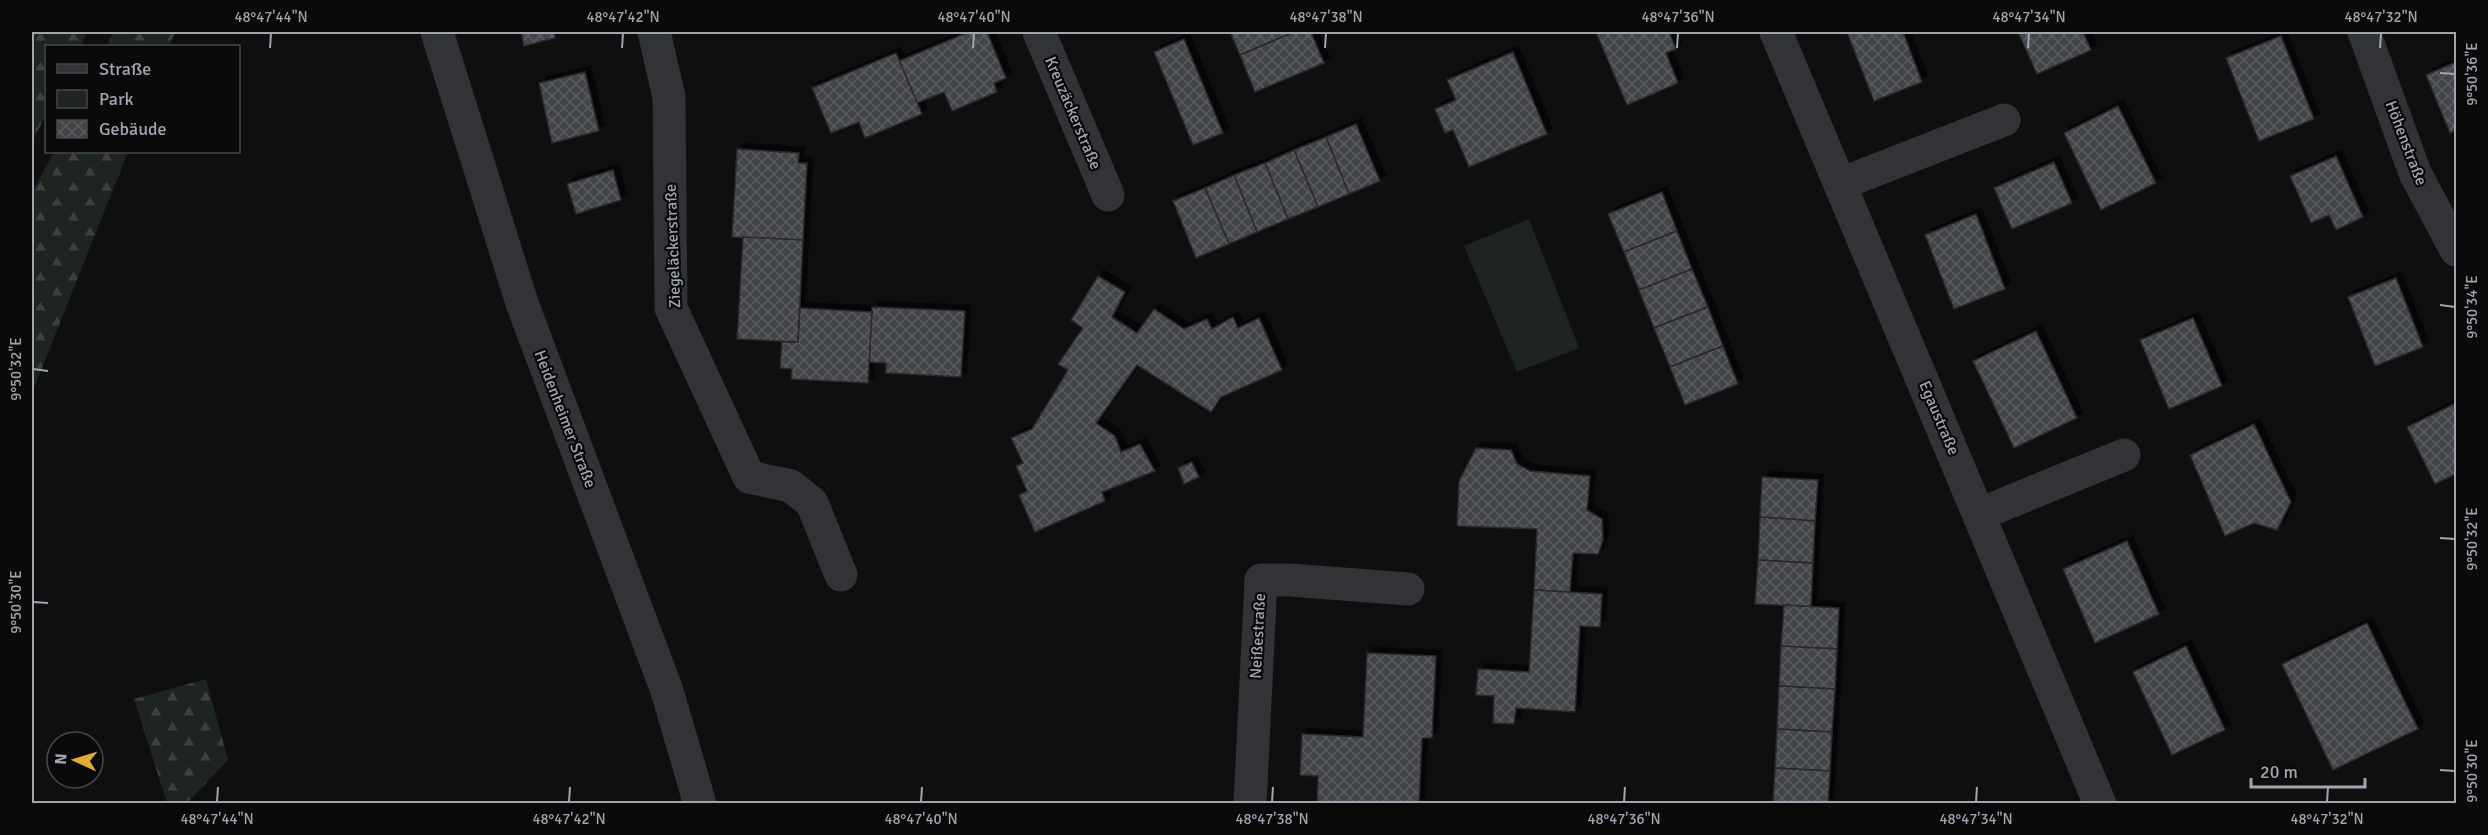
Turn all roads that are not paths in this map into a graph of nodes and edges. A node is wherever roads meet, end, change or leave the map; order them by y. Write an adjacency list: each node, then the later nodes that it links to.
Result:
1 (437, 32): 14 (street, Heidenheimer Straße)
2 (654, 32): 12 (street, Ziegeläckerstraße)
3 (1039, 32): 8 (street, Kreuzäckerstraße)
4 (1776, 32): 7 (street, Egaustraße)
5 (2364, 32): 9 (street, Höhenstraße)
6 (2004, 120): 7 (street)
7 (1840, 184): 11 (street, Egaustraße)
8 (1108, 195)
9 (2457, 250)
10 (2124, 455): 11 (street)
11 (1980, 514): 16 (street, Egaustraße)
12 (841, 574)
13 (1408, 589): 15 (street, Neißestraße)
14 (700, 804)
15 (1250, 804)
16 (2100, 804)

